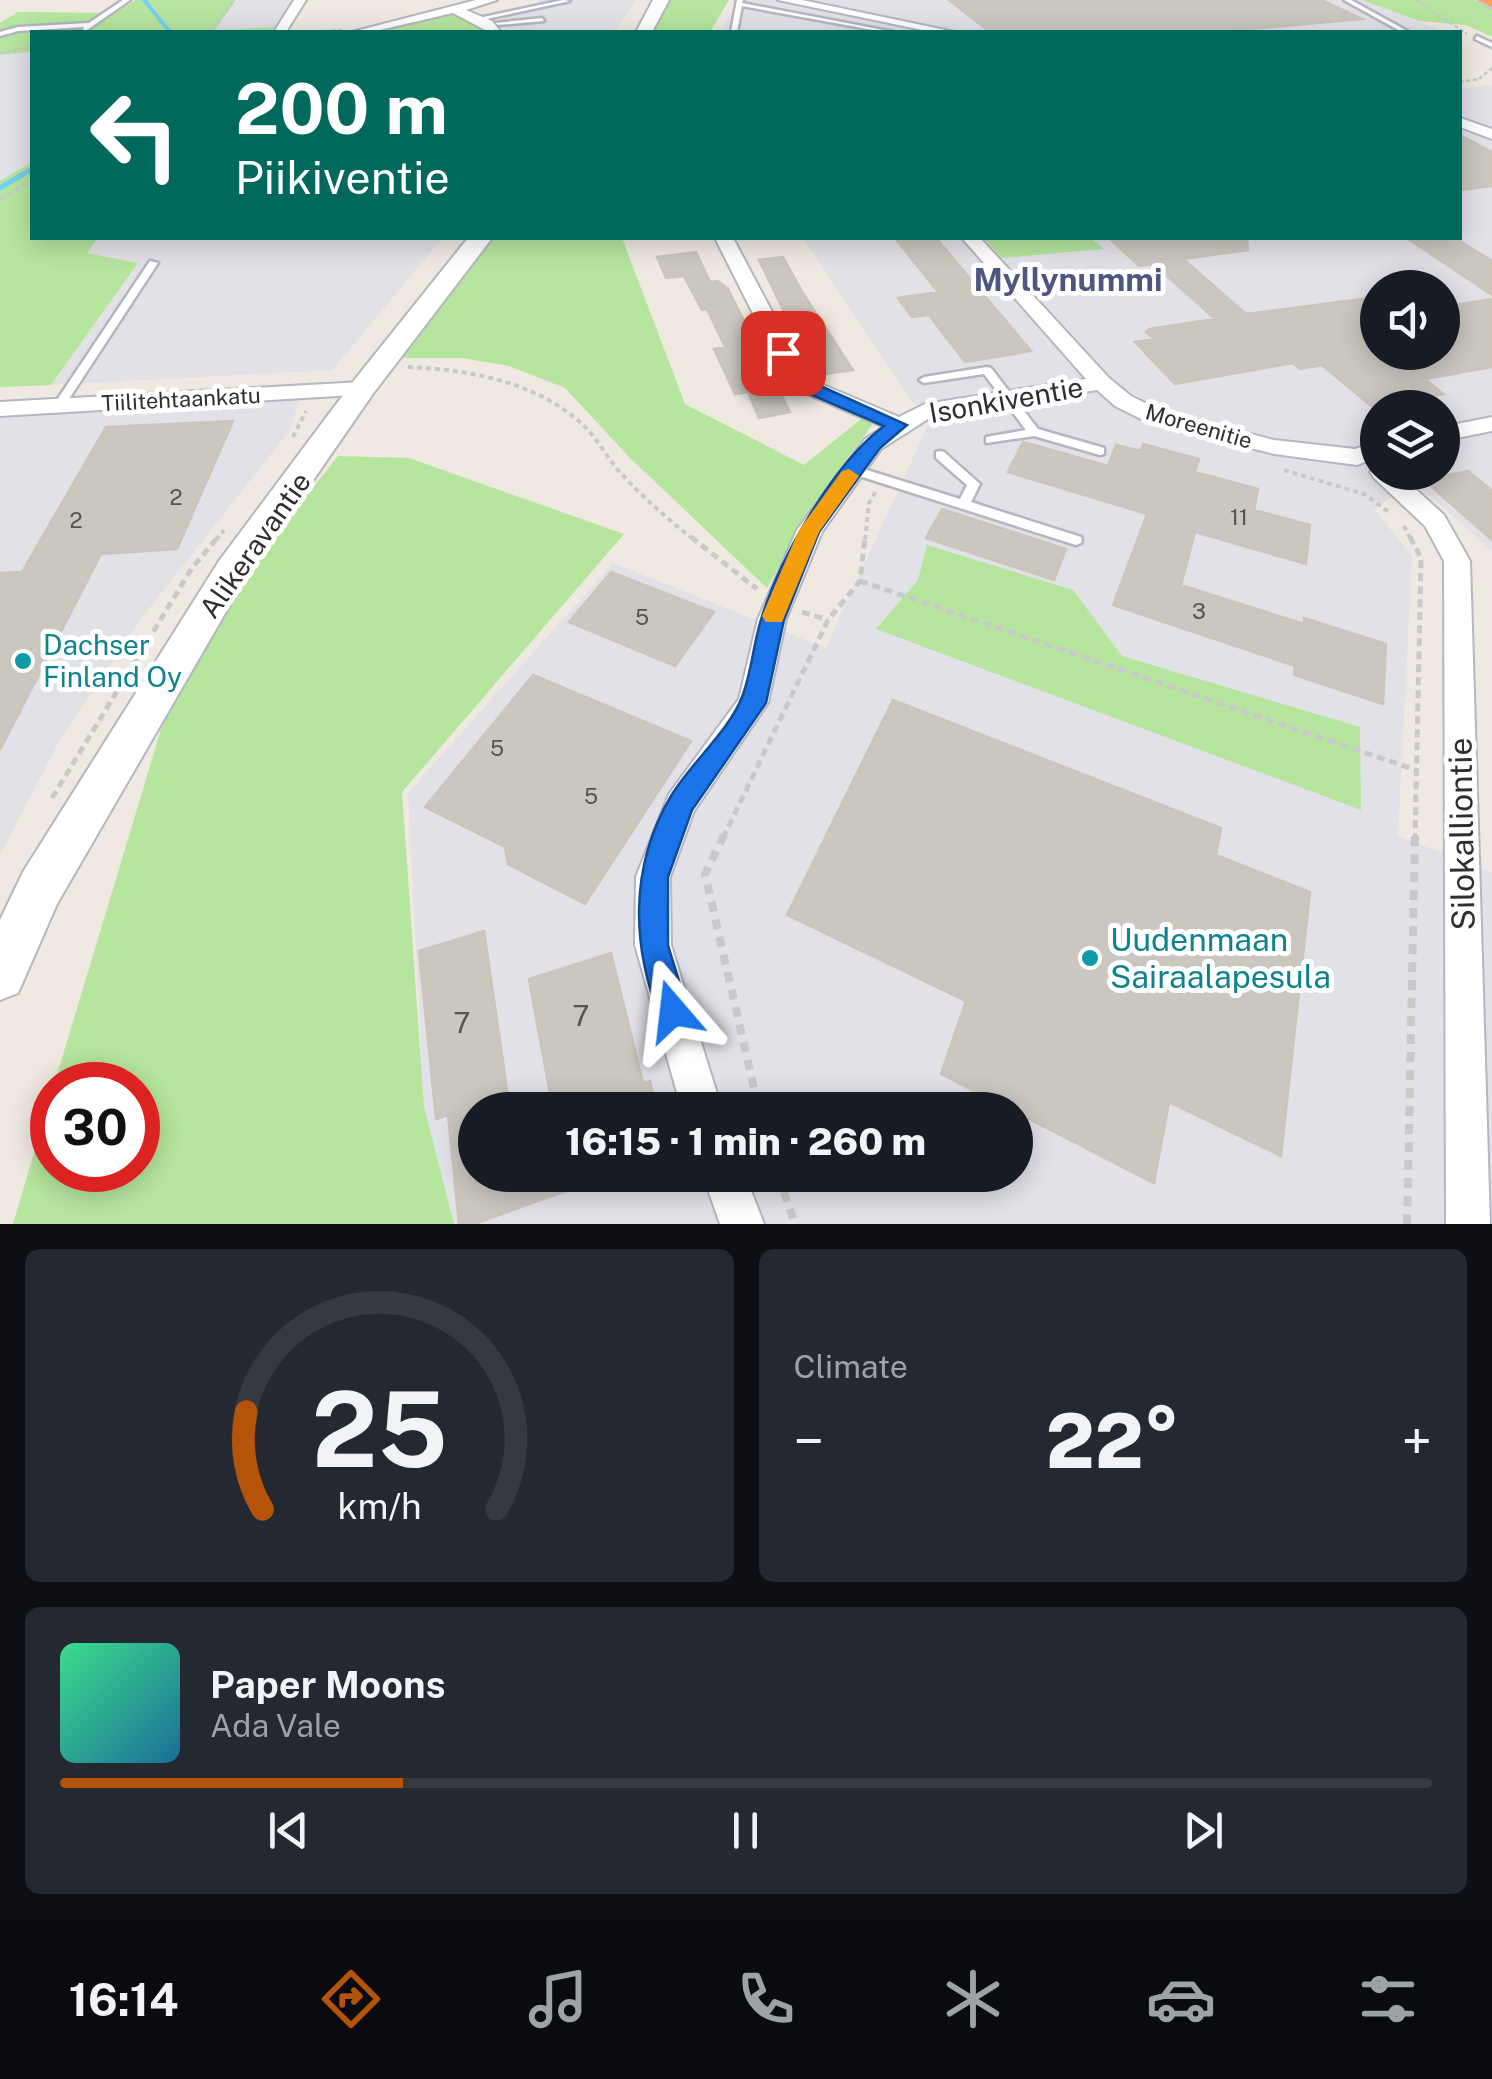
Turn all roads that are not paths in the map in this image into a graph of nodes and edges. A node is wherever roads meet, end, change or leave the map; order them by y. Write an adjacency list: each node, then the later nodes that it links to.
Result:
1 (127, 0): 13 (lane)
2 (300, 0): 16 (street)
3 (490, 0): 11 (street)
4 (567, 0): 14 (lane)
5 (661, 0): 18 (street)
6 (784, 0): 10 (street)
7 (828, 0): 10 (lane)
8 (1347, 0): 22 (lane)
9 (739, 2): 19 (lane); 20 (lane)
10 (815, 6): 21 (street)
11 (456, 9): 14 (street); 17 (street)
12 (542, 20): 14 (lane)
13 (90, 25): 15 (lane); 23 (lane)
14 (486, 26)
15 (83, 30)
16 (281, 30)
17 (367, 30)
18 (645, 30)
19 (734, 30)
20 (880, 30)
21 (939, 30)
22 (1402, 30)
23 (0, 34)
24 (1476, 38): 25 (lane)
25 (1492, 45)
26 (1462, 123): 27 (street)
27 (1492, 134)
28 (478, 240): 32 (street, Alikeravantie)
29 (725, 240): 39 (street)
30 (974, 240): 34 (street, Moreenitie)
31 (153, 263): 36 (lane)
32 (371, 378): 36 (street, Tiilitehtaankatu); 50 (street, Alikeravantie)
33 (924, 380): 35 (lane)
34 (1101, 384): 35 (street, Isonkiventie); 45 (street, Moreenitie)
35 (1007, 397): 39 (street, Isonkiventie); 41 (lane)
36 (59, 406): 37 (street, Tiilitehtaankatu)
37 (0, 409)
38 (1492, 424): 40 (street)
39 (898, 425): 46 (street, Isonkiventie)
40 (1460, 430)
41 (1034, 432): 42 (lane); 43 (lane)
42 (990, 440)
43 (1100, 450)
44 (940, 456): 48 (lane)
45 (1360, 460)
46 (854, 470): 48 (lane); 51 (street, Isonkiventie)
47 (1403, 490): 54 (street, Silokalliontie)
48 (964, 505): 49 (lane)
49 (1076, 540)
50 (0, 975)
51 (697, 1092)
52 (730, 1192): 53 (street)
53 (742, 1224)
54 (1468, 1224)

